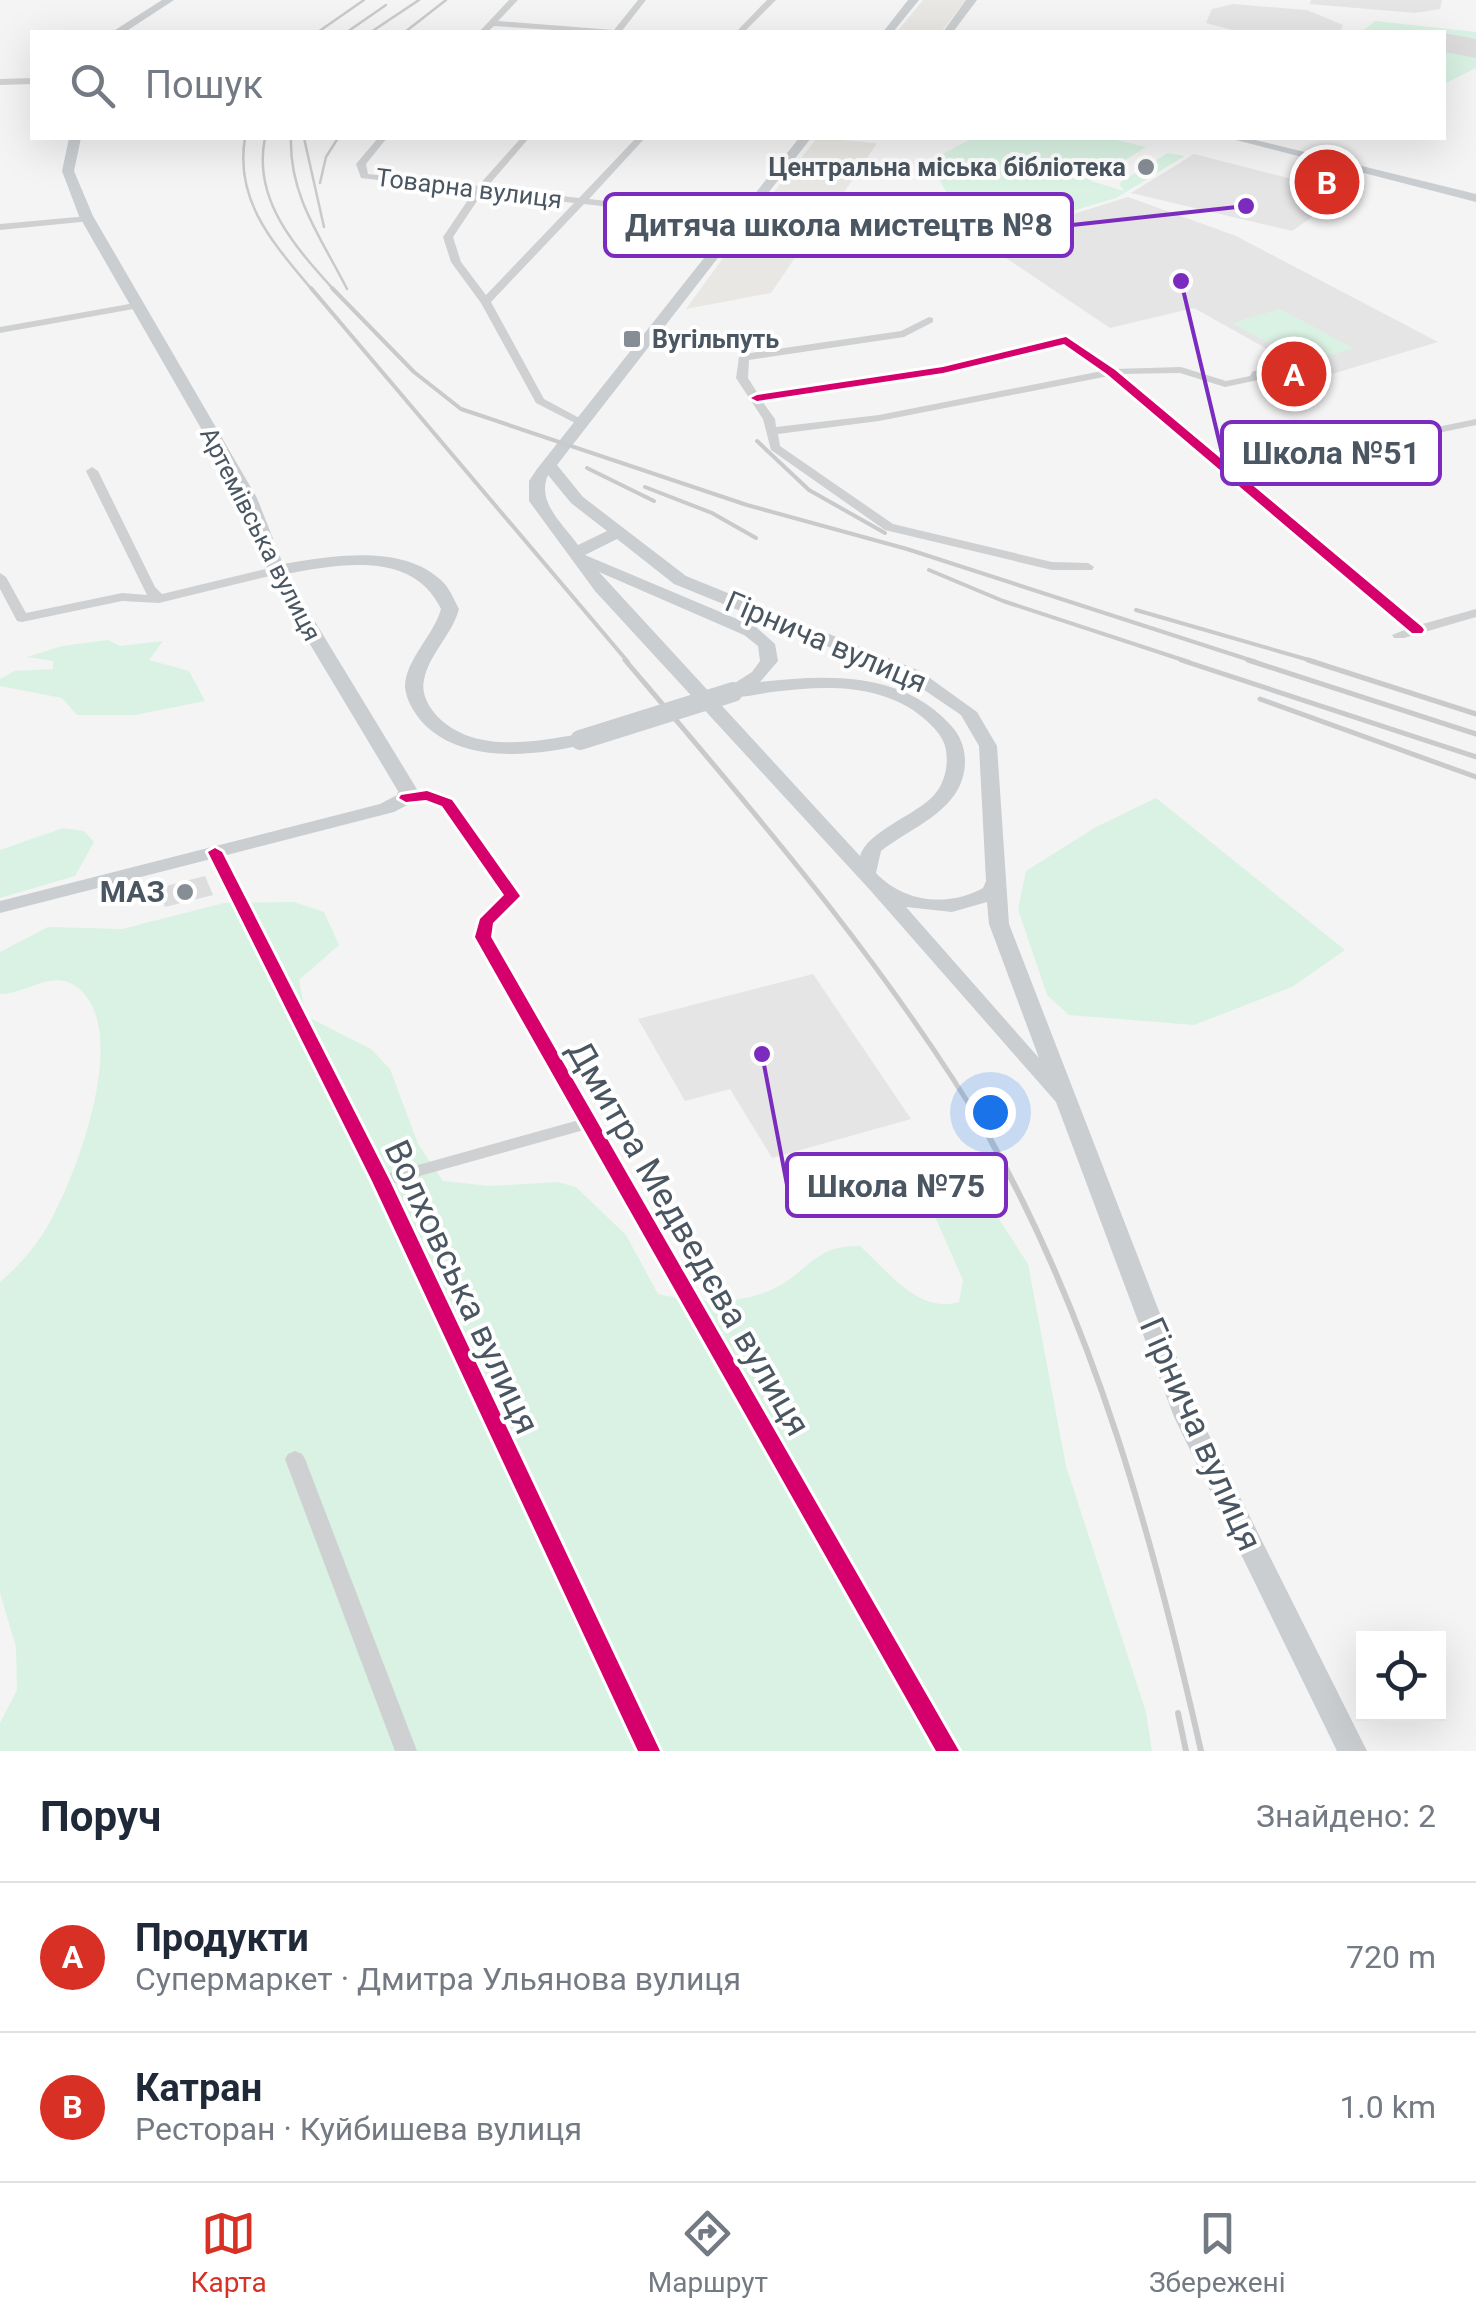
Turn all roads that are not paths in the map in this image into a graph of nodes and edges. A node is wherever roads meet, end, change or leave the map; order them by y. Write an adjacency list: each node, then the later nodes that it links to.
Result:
1 (169, 0): 8 (main road)
2 (514, 0): 7 (street)
3 (642, 0): 11 (street)
4 (772, 0): 12 (street)
5 (914, 0): 13 (main road)
6 (972, 0): 14 (main road)
7 (492, 22): 9 (street); 10 (street)
8 (121, 30)
9 (485, 30)
10 (590, 30)
11 (616, 30)
12 (742, 30)
13 (890, 30)
14 (950, 30)
15 (30, 81): 16 (street)
16 (0, 82)
17 (75, 140): 28 (main road, Артемівська вулиця)
18 (380, 140): 25 (street, Товарна вулиця)
19 (524, 140): 25 (street)
20 (639, 140): 27 (street)
21 (803, 140): 29 (main road, Гірнича вулиця)
22 (1243, 140): 24 (main road)
23 (1269, 140): 24 (main road)
24 (1366, 167): 26 (main road)
25 (480, 190): 27 (street, Товарна вулиця); 31 (street)
26 (1476, 198)
27 (580, 201): 29 (street, Товарна вулиця); 31 (street)
28 (88, 219): 30 (street); 32 (main road, Артемівська вулиця)
29 (740, 219): 38 (main road, Гірнича вулиця)
30 (0, 227)
31 (486, 302): 38 (street)
32 (135, 306): 34 (street); 47 (main road, Артемівська вулиця)
33 (929, 320): 37 (street)
34 (0, 330)
35 (1112, 372): 36 (street); 37 (street); 40 (street); 43 (street)
36 (1258, 373)
37 (757, 398): 40 (street)
38 (580, 422): 41 (main road, Гірнича вулиця)
39 (1476, 422): 43 (street)
40 (774, 431): 46 (street)
41 (549, 464): 44 (main road, Гірнича вулиця); 45 (main road, Гірнича вулиця)
42 (92, 471): 49 (street)
43 (1232, 473): 51 (street)
44 (618, 532): 45 (main road); 56 (main road, Гірнича вулиця)
45 (574, 554): 53 (main road); 57 (main road, Гірнича вулиця)
46 (1088, 567)
47 (274, 571): 49 (street); 53 (main road, bridge); 54 (main road, Артемівська вулиця)
48 (0, 577): 49 (street)
49 (159, 599)
50 (1476, 613): 51 (street)
51 (1417, 630): 52 (street)
52 (1400, 635)
53 (733, 692): 57 (main road)
54 (406, 798): 55 (main road); 60 (street, Дмитра Медведєва вулиця)
55 (215, 852): 58 (main road); 61 (street, Волховська вулиця)
56 (997, 879): 57 (main road); 59 (main road, Гірнича вулиця)
57 (872, 881): 59 (main road, Гірнича вулиця)
58 (0, 907)
59 (1070, 1108): 66 (main road, Гірнича вулиця)
60 (587, 1123): 61 (street); 65 (street, Дмитра Медведєва вулиця)
61 (382, 1181): 64 (street, Волховська вулиця)
62 (295, 1459): 63 (street)
63 (406, 1751)
64 (649, 1751)
65 (948, 1751)
66 (1352, 1751)

